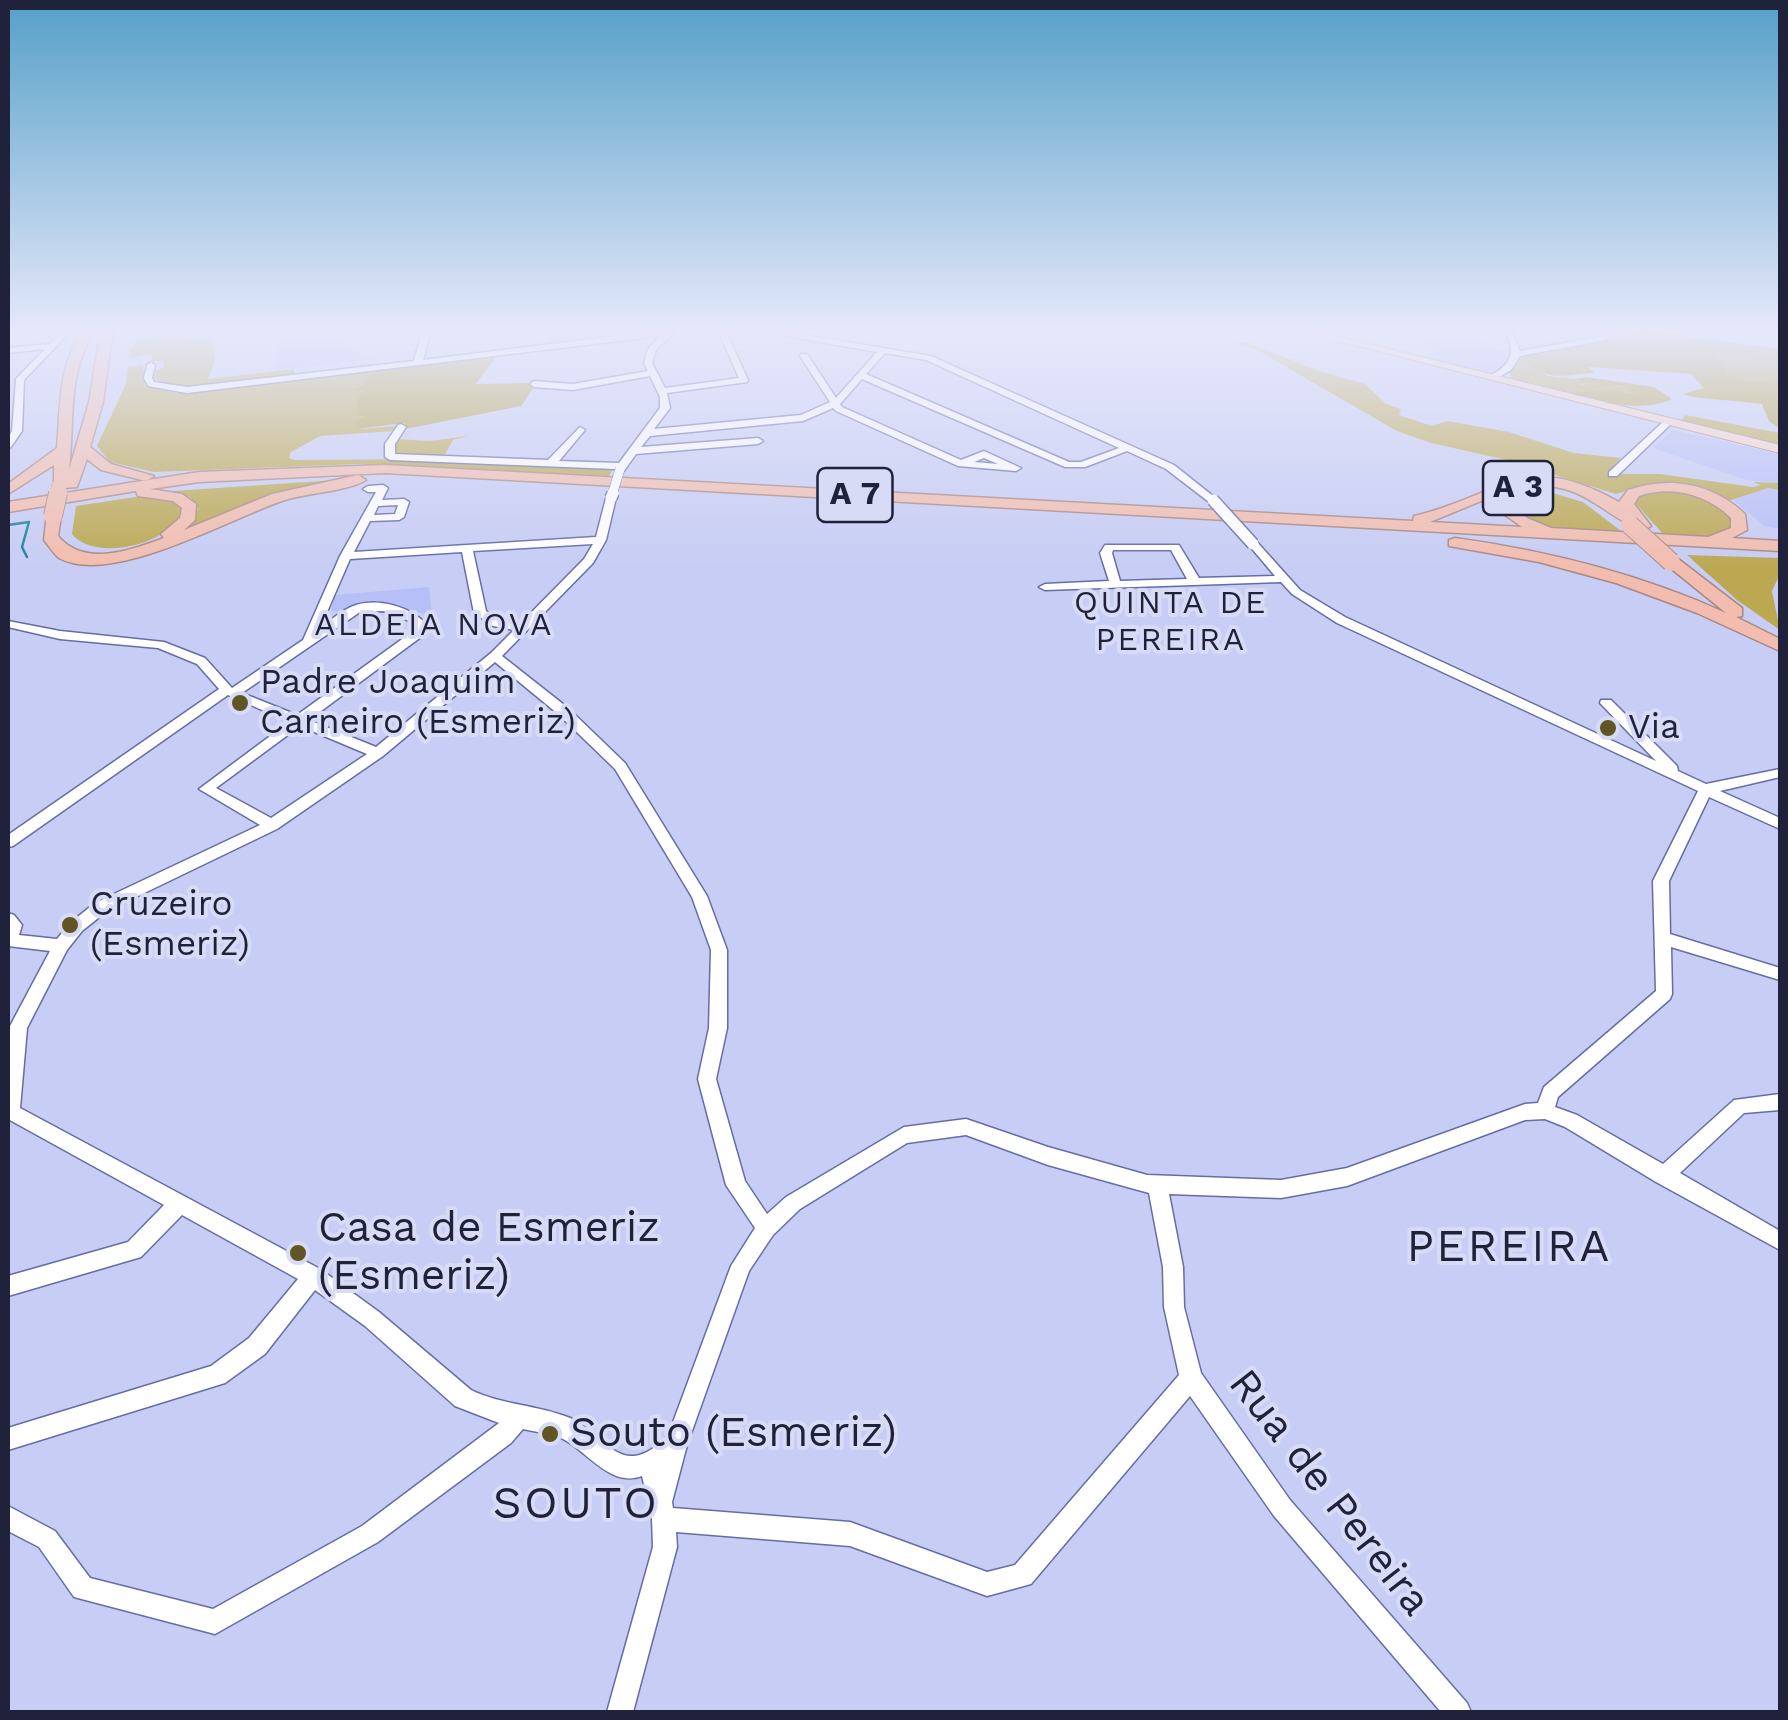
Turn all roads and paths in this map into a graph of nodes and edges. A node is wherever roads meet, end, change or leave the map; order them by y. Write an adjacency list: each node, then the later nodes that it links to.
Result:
1 (18, 409): 15 (street)
2 (64, 409): 18 (highway)
3 (94, 409): 19 (highway)
4 (664, 409): 13 (street)
5 (821, 409): 13 (street)
6 (840, 409): 22 (street)
7 (941, 409): 16 (street)
8 (1045, 409): 16 (street)
9 (1618, 409): 10 (main road)
10 (1667, 423): 17 (main road); 24 (street)
11 (401, 427): 21 (street)
12 (580, 430): 21 (street)
13 (646, 433): 20 (street)
14 (758, 441): 20 (street)
15 (8, 444)
16 (1128, 448): 44 (street, bridge)
17 (1780, 449)
18 (63, 450): 27 (highway); 29 (highway)
19 (83, 450): 25 (highway); 27 (highway)
20 (632, 451): 23 (street)
21 (552, 462): 23 (street)
22 (961, 464)
23 (621, 467): 39 (street, bridge)
24 (1613, 474)
25 (199, 477): 32 (highway, A 7); 35 (highway, A 7)
26 (385, 477): 30 (highway, A 7); 33 (highway); 37 (highway, A 7)
27 (66, 485): 33 (highway, bridge)
28 (368, 489): 31 (street)
29 (8, 490)
30 (135, 493): 32 (highway, A 7); 33 (highway)
31 (375, 503): 34 (street); 34 (street)
32 (8, 510)
33 (60, 515)
34 (367, 518): 43 (street)
35 (1341, 523): 36 (highway, A 7); 38 (highway, A 7)
36 (1636, 526): 38 (highway, A 3); 40 (highway); 50 (highway, A 7)
37 (1387, 533): 42 (highway, A 7); 50 (highway)
38 (1590, 538): 40 (highway, A 7)
39 (601, 540): 41 (street); 49 (street)
40 (1696, 543): 42 (highway, A 7)
41 (467, 547): 43 (street); 49 (street)
42 (1780, 550)
43 (346, 556): 51 (street)
44 (1283, 580): 45 (street); 58 (street)
45 (1194, 582): 46 (street); 46 (street)
46 (1116, 585): 47 (street)
47 (1045, 587)
48 (8, 624): 53 (street)
49 (525, 628): 52 (street)
50 (1781, 640)
51 (308, 642): 53 (street); 55 (street)
52 (495, 656): 56 (street); 74 (street)
53 (230, 691): 55 (street); 62 (street)
54 (1606, 703): 58 (street)
55 (299, 721): 56 (street); 61 (street)
56 (378, 753): 61 (street)
57 (1780, 773): 59 (street)
58 (1682, 778): 59 (street)
59 (1706, 790): 60 (street); 64 (street)
60 (1780, 824)
61 (272, 826): 66 (street)
62 (8, 842)
63 (8, 919): 65 (street)
64 (1664, 939): 67 (street); 69 (street)
65 (9, 940): 66 (street)
66 (62, 946): 70 (street)
67 (1780, 974)
68 (1780, 1102): 71 (street)
69 (1545, 1111): 71 (street); 72 (street)
70 (9, 1113): 73 (street)
71 (1663, 1176): 75 (street)
72 (1157, 1184): 74 (street); 78 (street, Rua de Pereira)
73 (180, 1203): 76 (street); 77 (street)
74 (766, 1228): 81 (street)
75 (1780, 1241)
76 (314, 1276): 79 (street); 80 (street)
77 (8, 1286)
78 (1191, 1378): 83 (street); 86 (street, Rua de Pereira)
79 (518, 1417): 82 (street); 84 (street)
80 (8, 1440)
81 (678, 1440): 82 (street); 83 (street)
82 (652, 1463): 83 (street)
83 (661, 1512): 85 (street)
84 (8, 1518)
85 (620, 1712)
86 (1458, 1712)

